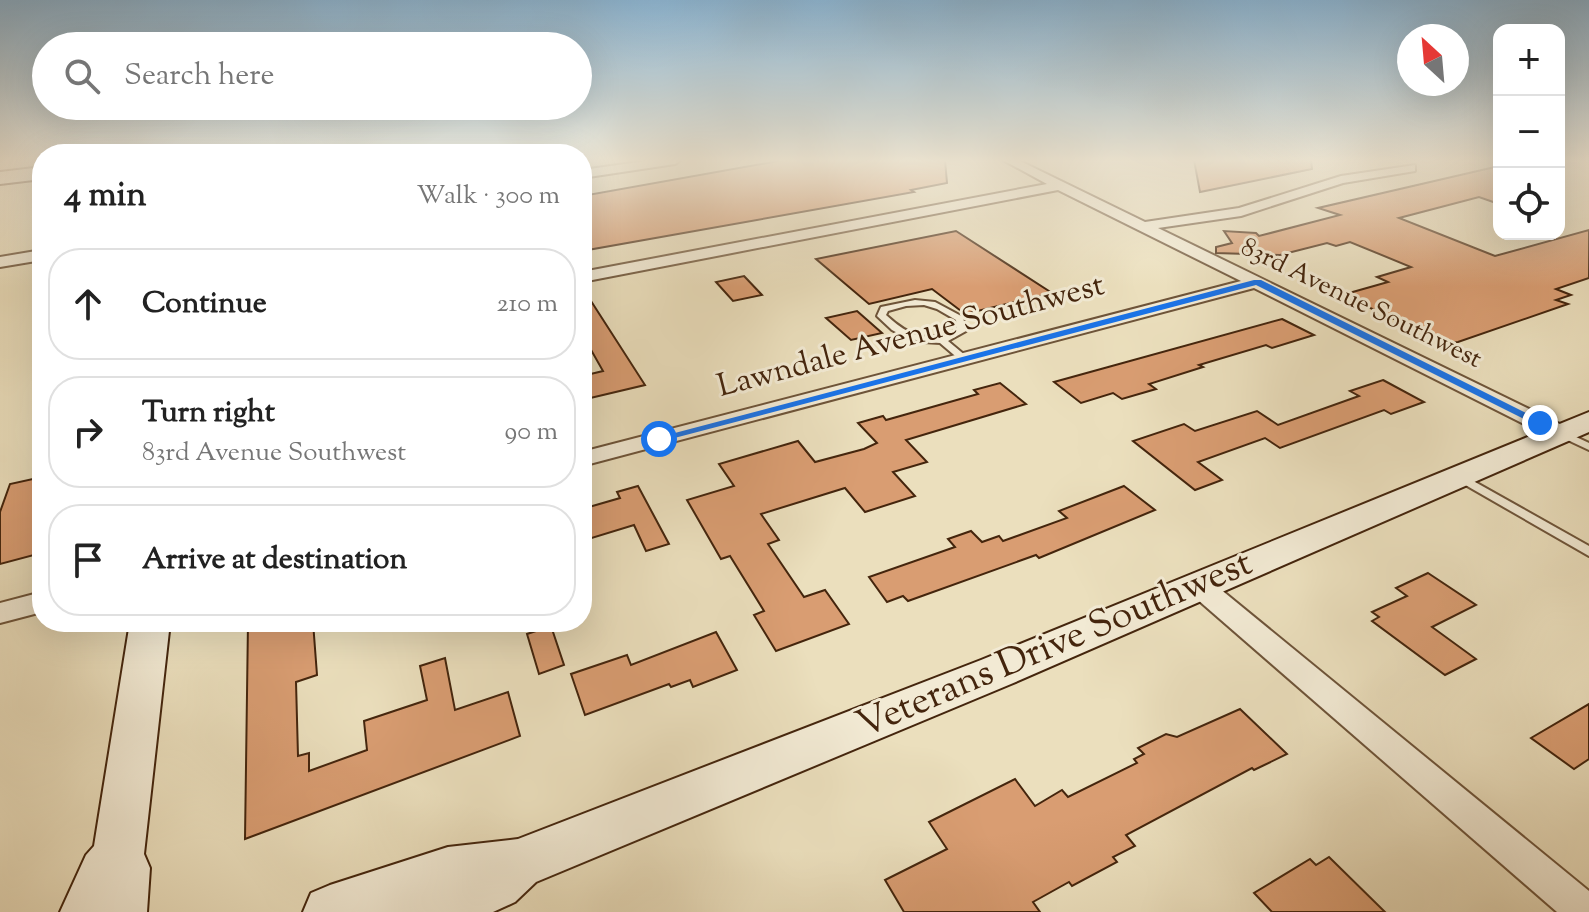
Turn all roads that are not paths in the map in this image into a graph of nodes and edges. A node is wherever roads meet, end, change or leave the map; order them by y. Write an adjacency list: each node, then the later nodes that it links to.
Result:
1 (970, 203): 7 (street)
2 (1097, 203): 4 (street, 83rd Avenue Southwest)
3 (1270, 203): 4 (street)
4 (1144, 226): 8 (street, 83rd Avenue Southwest)
5 (32, 257): 6 (street)
6 (0, 262)
7 (592, 275)
8 (1257, 282): 10 (street, Lawndale Avenue Southwest); 11 (street, 83rd Avenue Southwest)
9 (942, 340): 9 (lane); 10 (lane)
10 (963, 358): 12 (street, Lawndale Avenue Southwest)
11 (1579, 434): 13 (street, Veterans Drive Southwest)
12 (592, 456)
13 (1458, 476): 14 (lane); 15 (street, Veterans Drive Southwest)
14 (1589, 552)
15 (1199, 586): 20 (street, Veterans Drive Southwest); 25 (street)
16 (32, 605): 17 (street)
17 (0, 613)
18 (149, 632): 19 (street)
19 (118, 858): 21 (street); 22 (street)
20 (518, 864): 23 (street, Veterans Drive Southwest); 24 (street, Veterans Drive Southwest)
21 (87, 912)
22 (120, 912)
23 (330, 912)
24 (432, 912)
25 (1585, 912)

